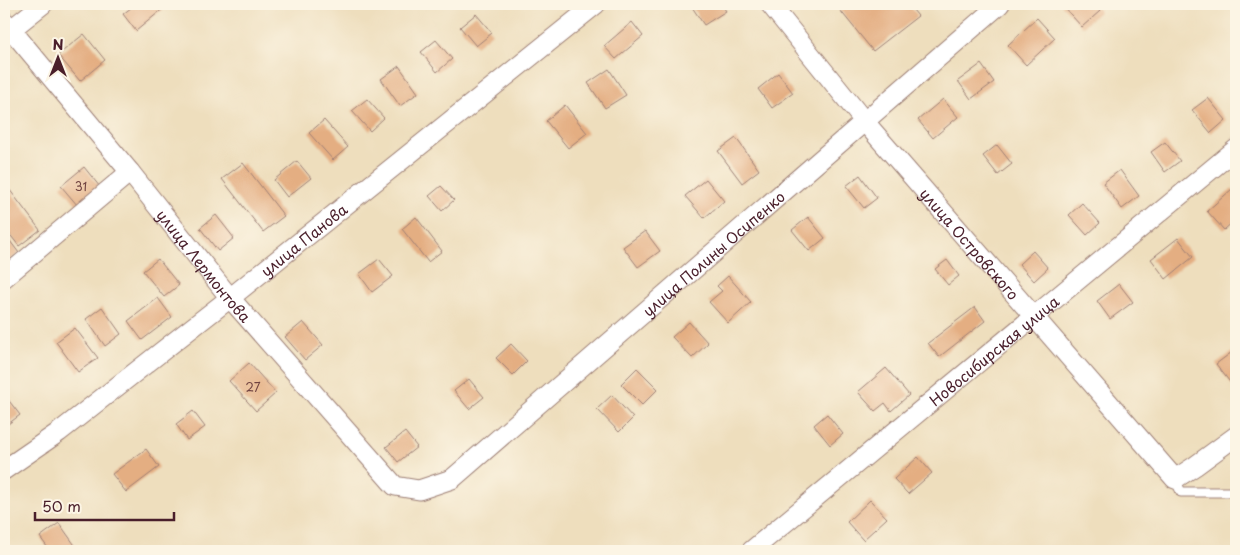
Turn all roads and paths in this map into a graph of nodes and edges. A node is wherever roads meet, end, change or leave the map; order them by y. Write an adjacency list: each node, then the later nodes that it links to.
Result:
1 (43, 4): 5 (street)
2 (596, 4): 10 (street, улица Панова)
3 (770, 4): 6 (street, улица Островского)
4 (1000, 4): 6 (street, улица Полины Осипенко)
5 (6, 29): 8 (street, улица Лермонтова)
6 (864, 120): 11 (street, улица Островского); 15 (street, улица Полины Осипенко)
7 (1236, 149): 11 (street, Новосибирская улица)
8 (130, 172): 9 (street); 10 (street, улица Лермонтова)
9 (4, 278)
10 (230, 298): 13 (street, улица Панова); 15 (street, улица Лермонтова)
11 (1034, 316): 14 (street, улица Островского); 17 (street, Новосибирская улица)
12 (1236, 436): 14 (street)
13 (4, 470)
14 (1175, 479): 16 (lane)
15 (419, 490)
16 (1236, 492)
17 (751, 551)

